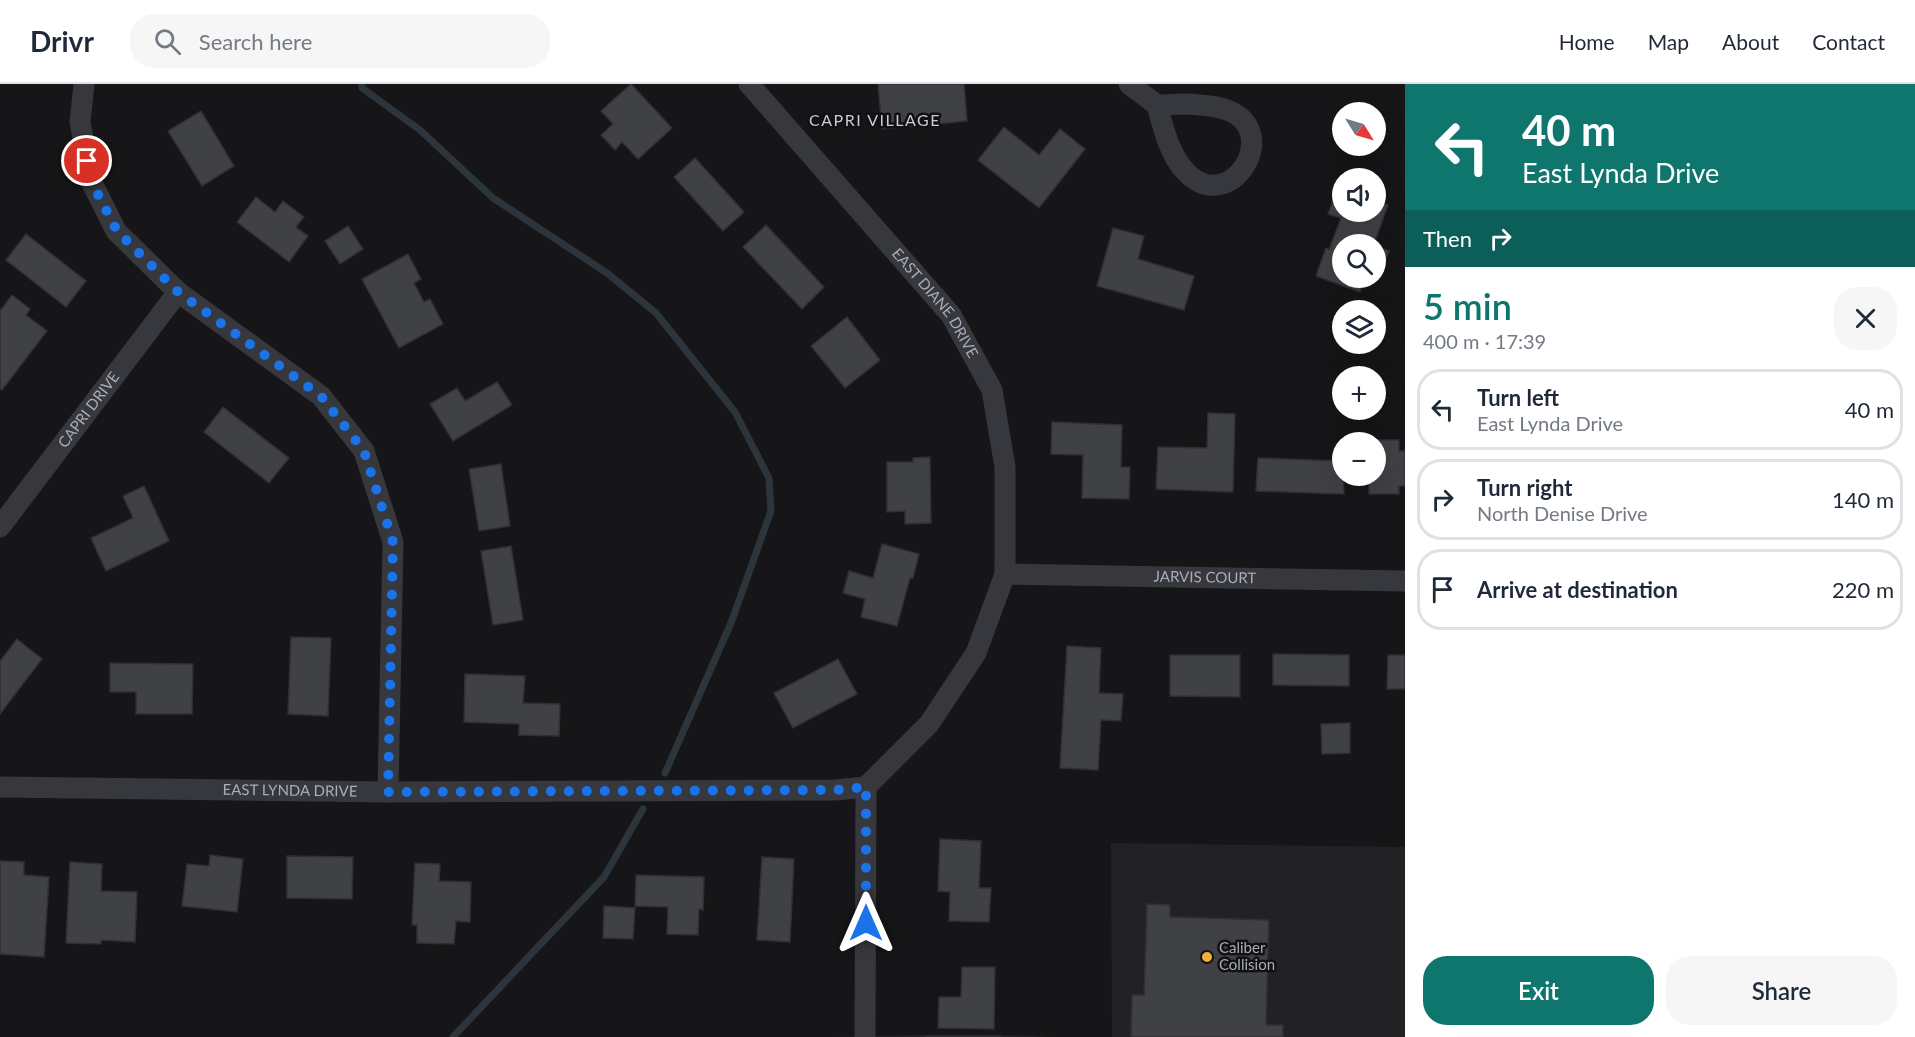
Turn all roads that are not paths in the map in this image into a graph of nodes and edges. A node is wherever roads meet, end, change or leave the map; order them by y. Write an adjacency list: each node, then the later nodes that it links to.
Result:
1 (84, 84): 5 (street)
2 (1128, 84): 4 (street)
3 (754, 86): 7 (street, EAST DIANE DRIVE)
4 (1157, 105): 4 (street)
5 (178, 292): 6 (street, CAPRI DRIVE); 11 (street)
6 (0, 527)
7 (1005, 574): 8 (street, JARVIS COURT); 10 (street)
8 (1405, 581)
9 (0, 787): 11 (street, EAST LYNDA DRIVE)
10 (866, 787): 11 (street, EAST LYNDA DRIVE); 12 (street)
11 (388, 792)
12 (865, 1037)

